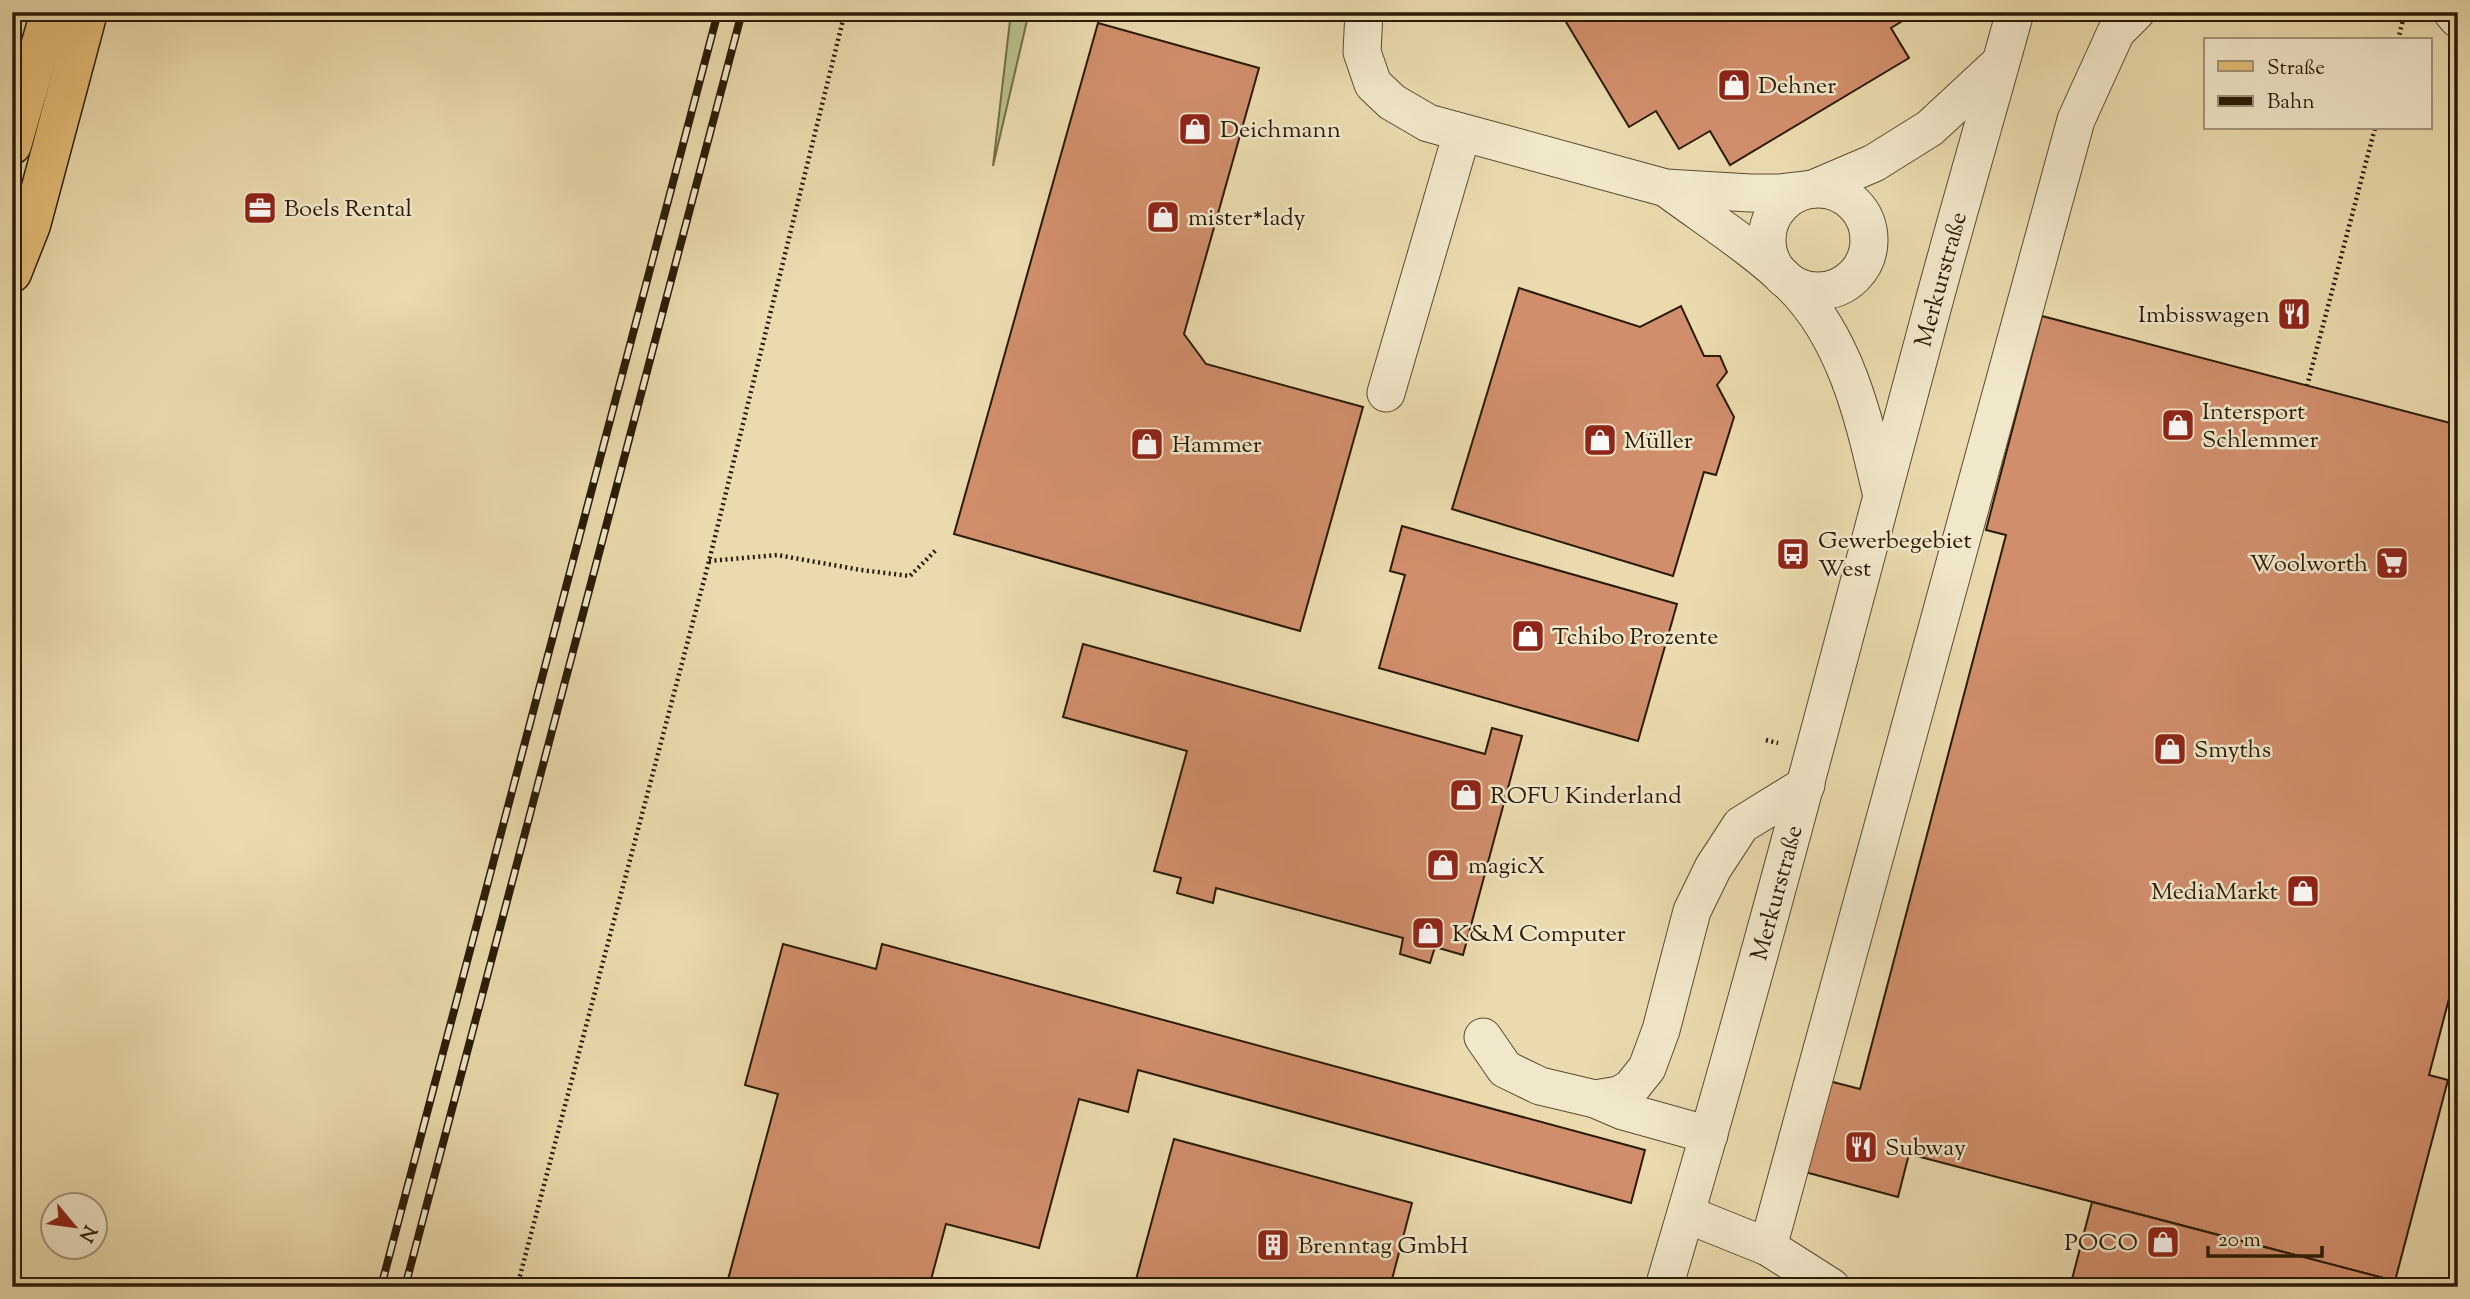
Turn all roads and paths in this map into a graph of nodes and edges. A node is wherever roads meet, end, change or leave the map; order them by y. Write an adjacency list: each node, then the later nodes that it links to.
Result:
1 (50, 12): 14 (main road)
2 (88, 12): 17 (main road)
3 (845, 12): 25 (path)
4 (1364, 12): 13 (street, Merkurstraße)
5 (2015, 12): 11 (street, Merkurstraße)
6 (2136, 12): 31 (street)
7 (2452, 12): 8 (street)
8 (2458, 19)
9 (2403, 20): 10 (path)
10 (2398, 38)
11 (2001, 63): 16 (street, Merkurstraße); 21 (street, Merkurstraße)
12 (2374, 130): 19 (path)
13 (1462, 133): 15 (street, Merkurstraße); 20 (street)
14 (12, 145)
15 (1666, 188): 16 (street, Merkurstraße); 18 (street, Merkurstraße)
16 (1813, 189): 18 (street); 18 (street)
17 (12, 273)
18 (1790, 282): 21 (street, Merkurstraße)
19 (2307, 386)
20 (1386, 393)
21 (1882, 496): 26 (street, Merkurstraße)
22 (937, 549): 25 (path)
23 (1793, 554): 24 (path)
24 (1800, 556)
25 (709, 561): 32 (path)
26 (1806, 785): 28 (street); 29 (street, Merkurstraße)
27 (1483, 1037): 28 (street)
28 (1595, 1099): 29 (street)
29 (1709, 1135): 30 (street, Merkurstraße)
30 (1686, 1214): 31 (street); 33 (street, Merkurstraße)
31 (1768, 1247): 34 (street)
32 (517, 1287)
33 (1664, 1287)
34 (1831, 1287)

